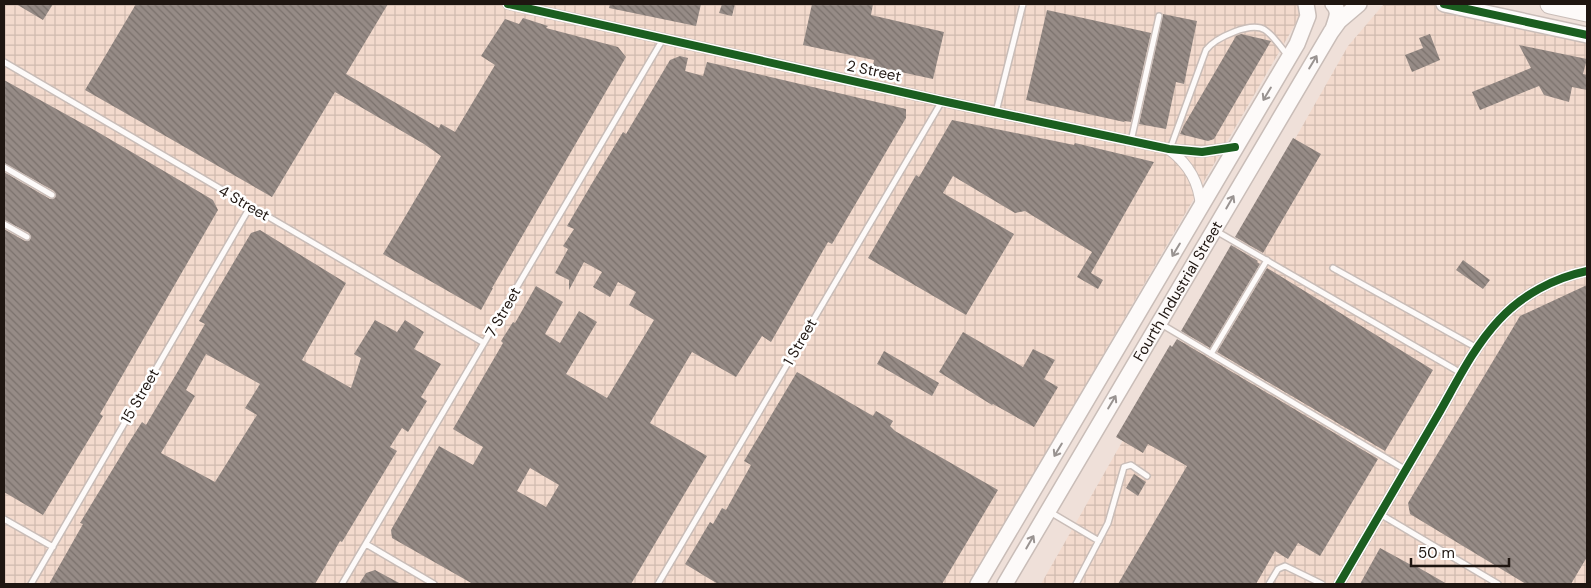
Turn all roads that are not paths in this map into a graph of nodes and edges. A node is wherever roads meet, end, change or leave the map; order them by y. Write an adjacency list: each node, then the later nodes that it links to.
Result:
1 (508, 4): 13 (street, 2 Street)
2 (1023, 4): 17 (lane)
3 (1318, 4): 8 (main road, Fourth Industrial Street)
4 (1333, 4): 11 (main road)
5 (1359, 4): 11 (main road, Fourth Industrial Street)
6 (1444, 4): 12 (main road)
7 (1550, 4): 9 (highway)
8 (1307, 10): 14 (main road, Fourth Industrial Street)
9 (1587, 12)
10 (1159, 16): 18 (lane)
11 (1331, 32): 26 (main road, Fourth Industrial Street, one-way to 11)
12 (1587, 35)
13 (663, 39): 16 (street, 2 Street); 32 (lane, 7 Street)
14 (1289, 57): 19 (main road, Fourth Industrial Street, one-way to 19); 20 (lane)
15 (4, 62): 23 (lane, 4 Street)
16 (942, 100): 17 (street, 2 Street); 47 (lane, 1 Street)
17 (996, 112): 18 (street, 2 Street)
18 (1131, 141): 20 (street, 2 Street)
19 (1235, 147): 20 (street, 2 Street); 24 (main road, Fourth Industrial Street)
20 (1170, 149): 24 (street)
21 (4, 167): 22 (lane)
22 (52, 195)
23 (250, 207): 32 (lane, 4 Street); 43 (lane, 15 Street)
24 (1202, 207): 48 (main road, Fourth Industrial Street, one-way to 48)
25 (4, 224): 27 (lane)
26 (1214, 230): 28 (lane); 31 (main road, Fourth Industrial Street)
27 (27, 237)
28 (1267, 260): 34 (lane); 35 (lane)
29 (1334, 268): 33 (lane)
30 (1587, 271): 33 (street)
31 (1159, 323): 34 (lane); 38 (main road, Fourth Industrial Street, one-way to 31)
32 (484, 343): 42 (lane, 7 Street)
33 (1477, 348): 35 (street)
34 (1211, 354): 36 (lane)
35 (1462, 374): 36 (street)
36 (1406, 470): 39 (street)
37 (1147, 476): 41 (lane)
38 (1048, 511): 41 (lane); 49 (main road, Fourth Industrial Street, one-way to 38)
39 (1380, 514): 53 (street); 54 (lane)
40 (4, 518): 43 (lane)
41 (1099, 541): 50 (lane)
42 (366, 544): 45 (lane, 7 Street); 46 (lane)
43 (53, 547): 44 (lane, 15 Street)
44 (31, 584)
45 (342, 584)
46 (434, 584)
47 (658, 584)
48 (978, 584)
49 (1005, 584)
50 (1076, 584)
51 (1269, 584): 52 (lane)
52 (1322, 584)
53 (1339, 584)
54 (1498, 584)

